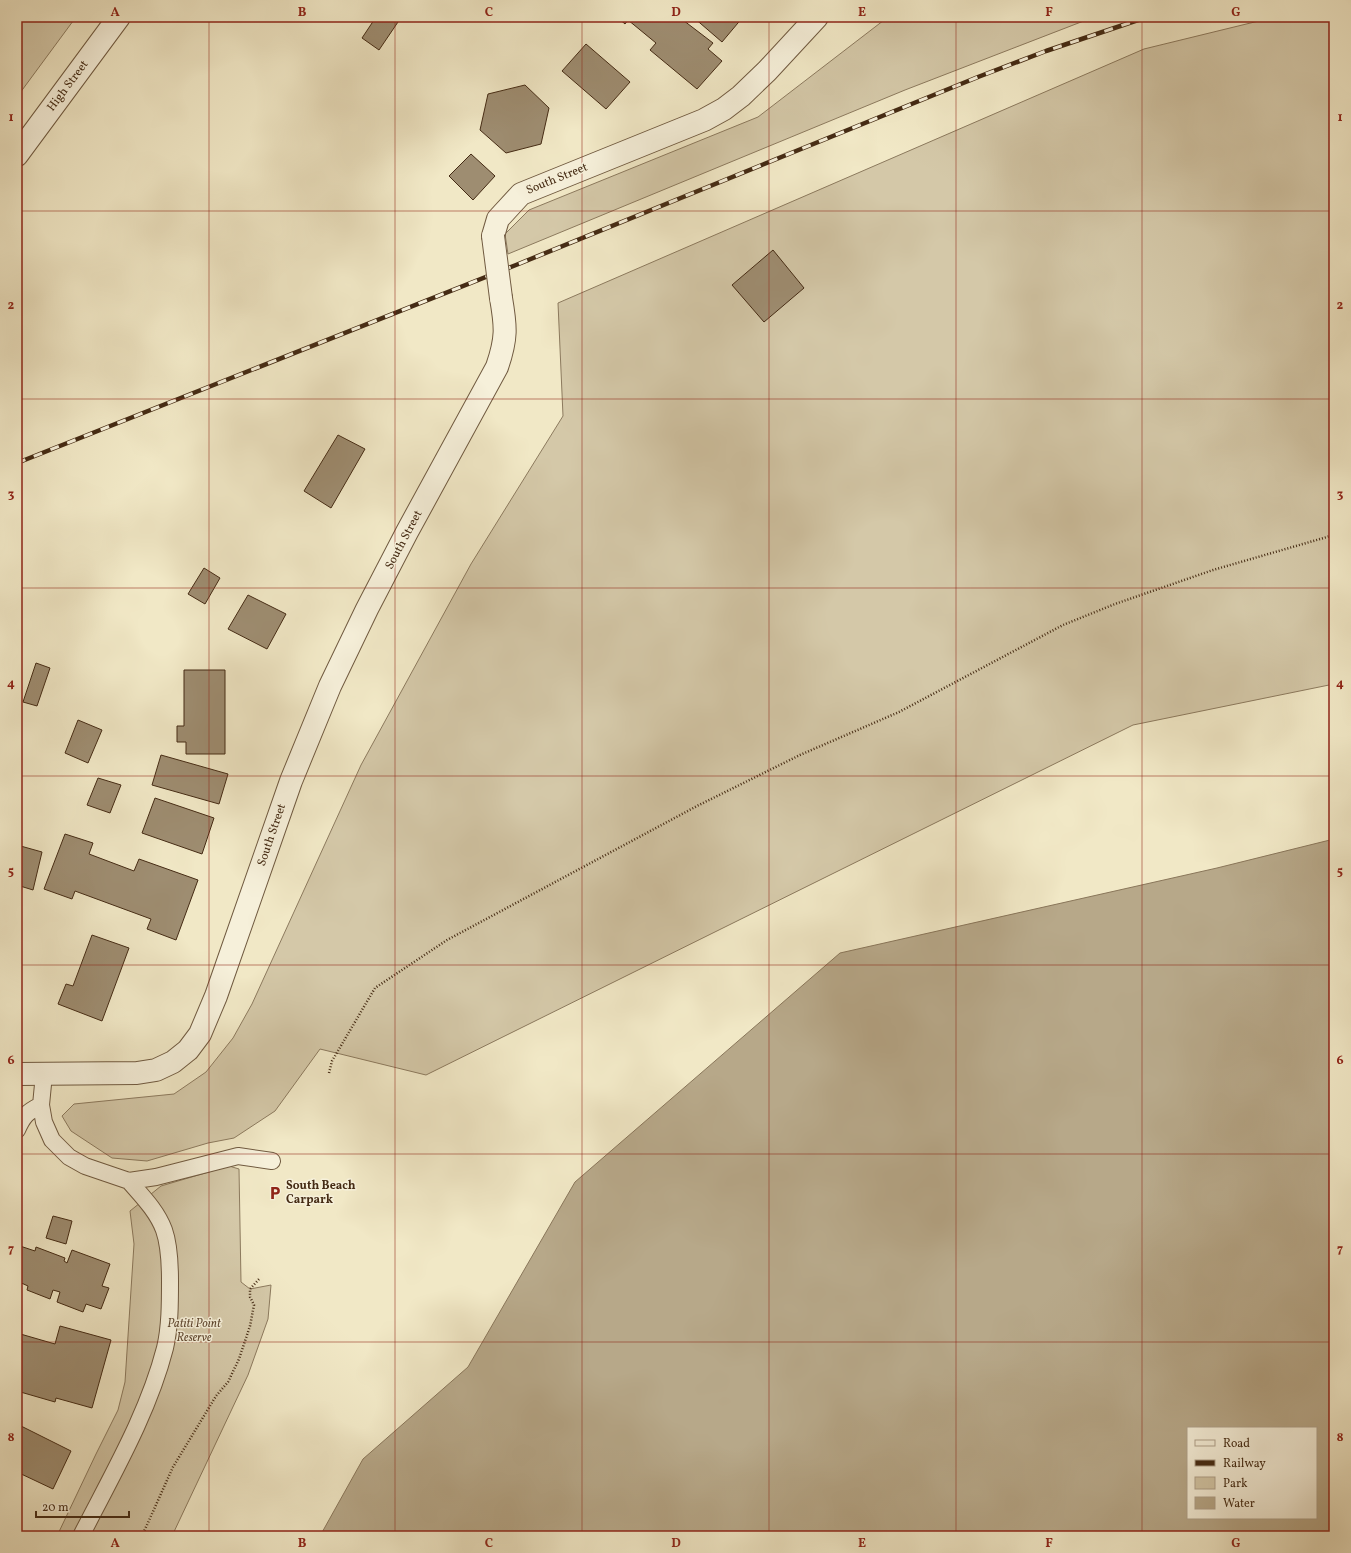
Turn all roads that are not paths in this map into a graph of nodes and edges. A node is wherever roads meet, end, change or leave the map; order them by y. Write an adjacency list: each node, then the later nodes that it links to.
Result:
1 (119, 17): 3 (street, High Street)
2 (817, 17): 5 (street, South Street, bridge)
3 (17, 155)
4 (17, 1074): 5 (street, South Street)
5 (44, 1074): 6 (lane)
6 (41, 1105): 7 (lane); 9 (lane)
7 (17, 1130)
8 (272, 1160): 9 (lane)
9 (129, 1181): 10 (lane)
10 (81, 1536)

